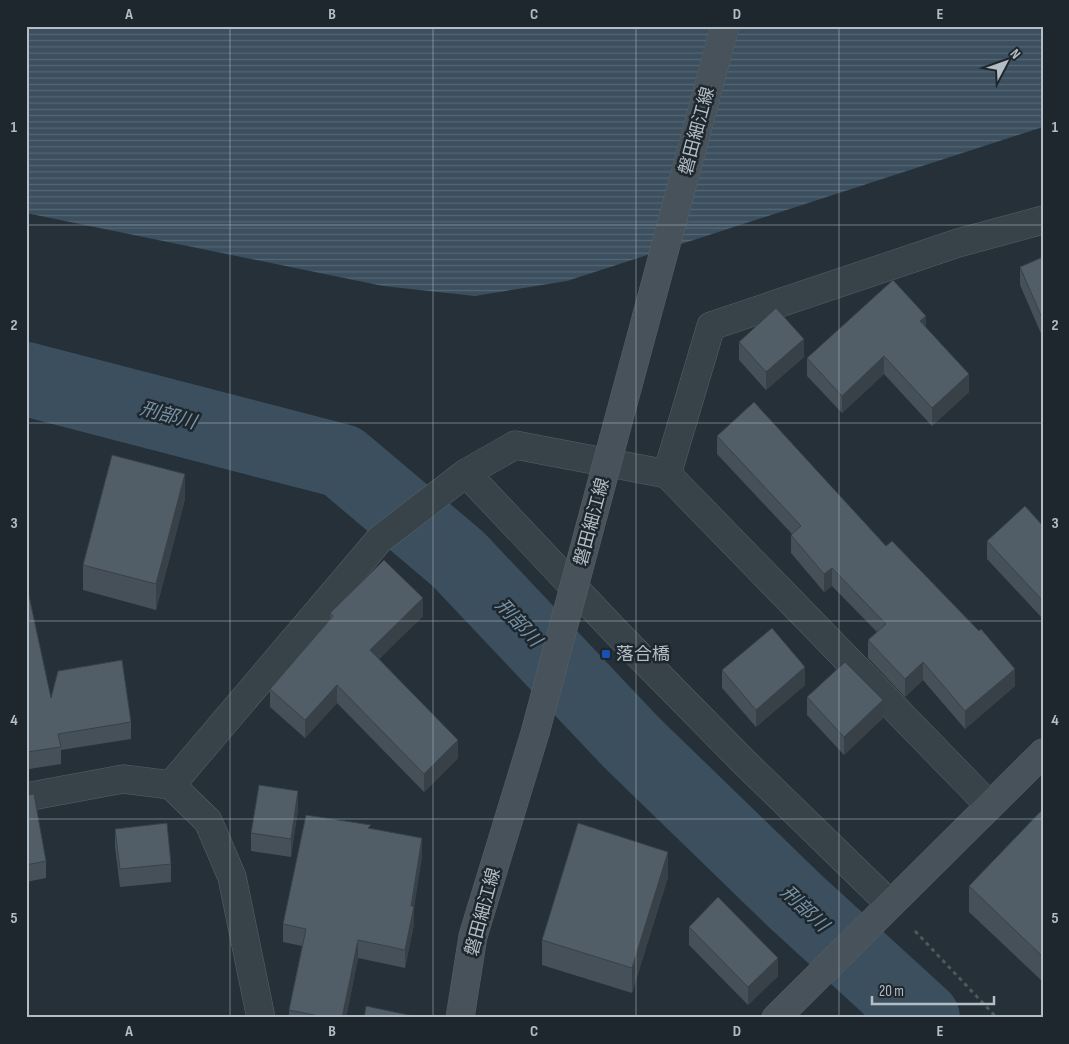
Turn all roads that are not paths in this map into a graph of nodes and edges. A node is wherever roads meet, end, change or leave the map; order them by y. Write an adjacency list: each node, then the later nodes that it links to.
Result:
1 (725, 26): 11 (main road, 磐田細江線, bridge)
2 (1043, 220): 3 (street)
3 (667, 474): 4 (street); 8 (street)
4 (458, 479): 6 (street); 9 (street)
5 (1043, 753): 8 (main road)
6 (171, 785): 7 (street); 10 (street)
7 (26, 797)
8 (989, 805): 9 (main road)
9 (889, 903): 12 (main road)
10 (261, 1018)
11 (460, 1018)
12 (776, 1018)

